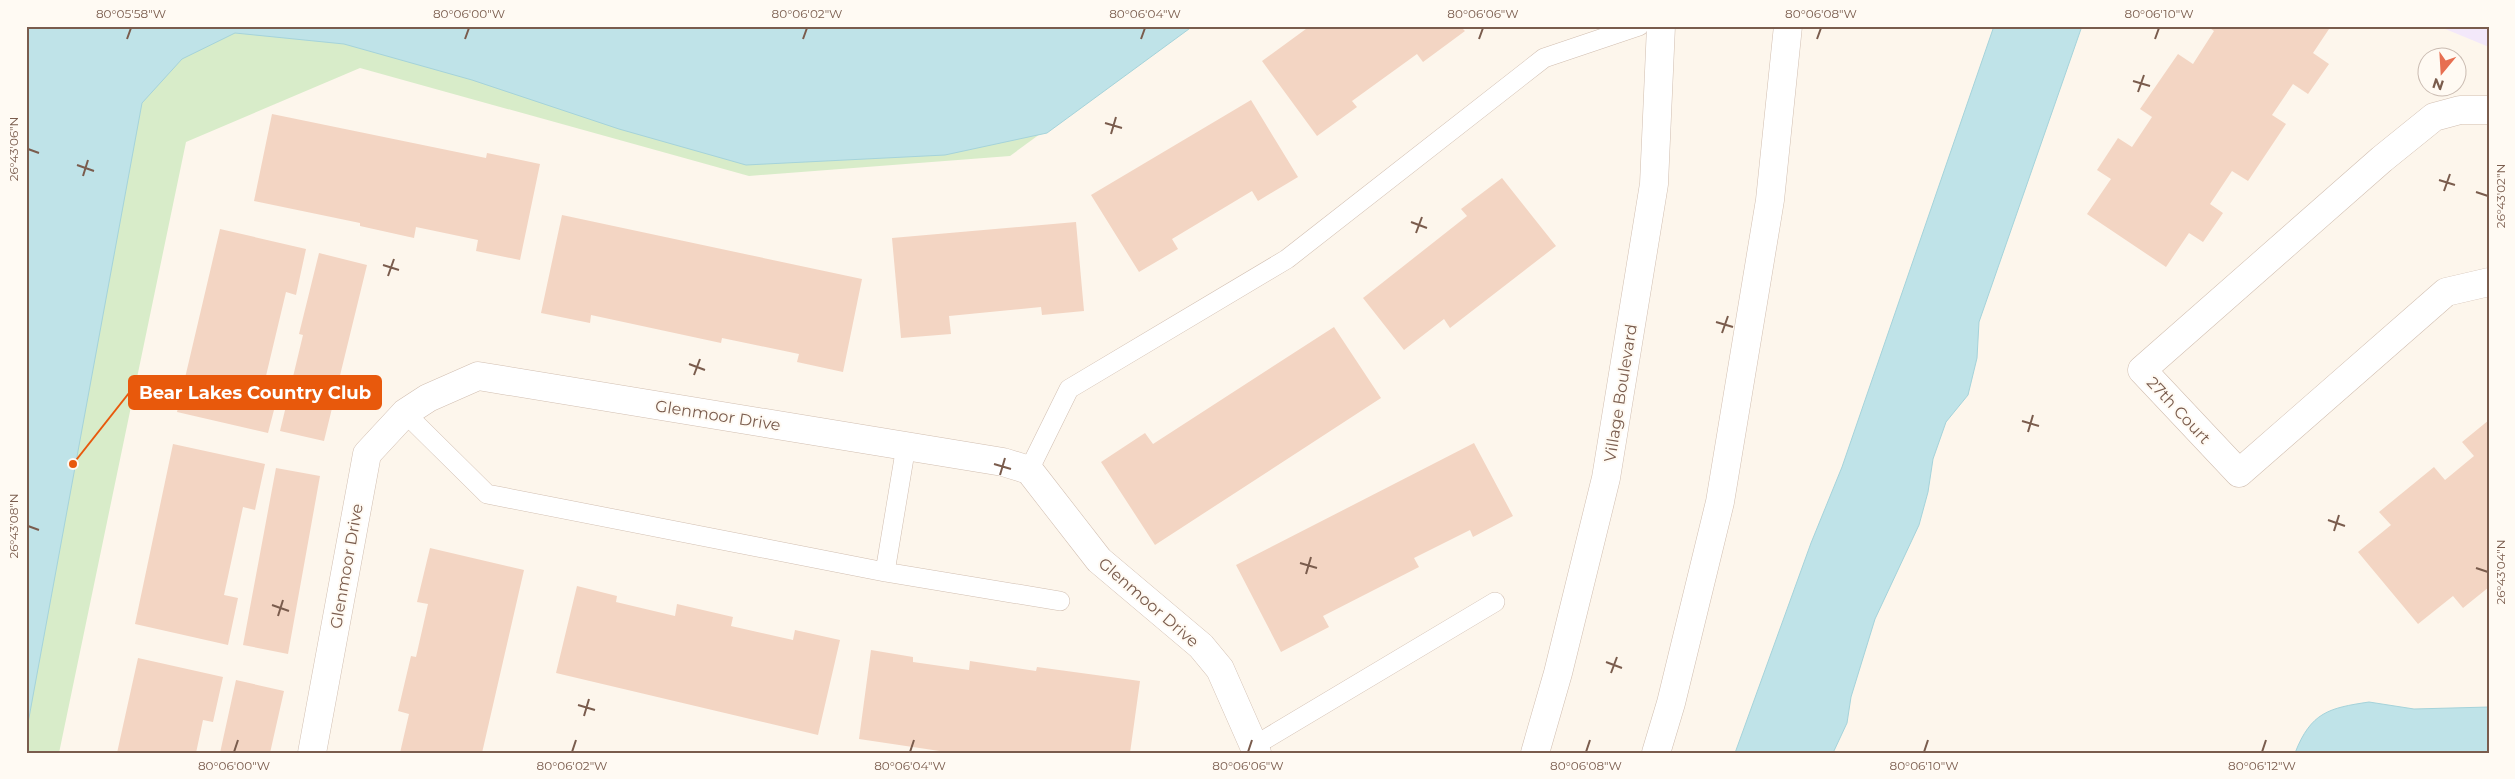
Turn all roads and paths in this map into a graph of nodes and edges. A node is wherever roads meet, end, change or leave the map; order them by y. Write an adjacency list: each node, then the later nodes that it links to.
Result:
1 (1640, 26): 8 (lane)
2 (1661, 26): 14 (street, Village Boulevard)
3 (1788, 26): 15 (street)
4 (2489, 110): 5 (street, 27th Court)
5 (2489, 282)
6 (405, 414): 7 (street, Glenmoor Drive); 9 (lane); 13 (street, Glenmoor Drive)
7 (906, 446): 8 (street, Glenmoor Drive); 9 (lane)
8 (1029, 470): 12 (street, Glenmoor Drive)
9 (885, 572): 10 (lane)
10 (1060, 601)
11 (1494, 602): 12 (lane)
12 (1256, 750)
13 (312, 753)
14 (1535, 753)
15 (1656, 753)

